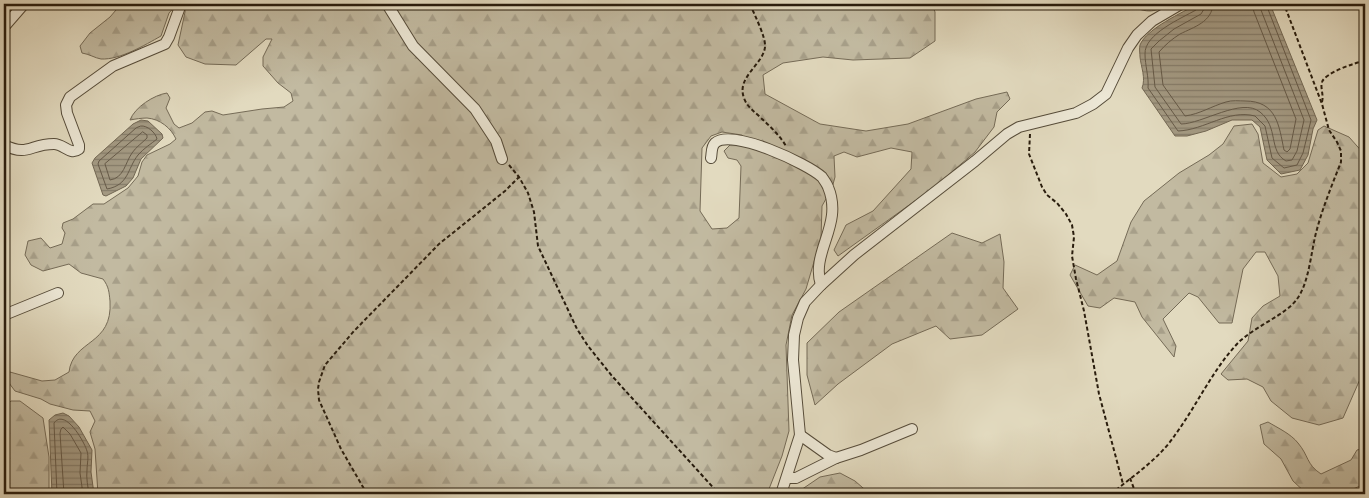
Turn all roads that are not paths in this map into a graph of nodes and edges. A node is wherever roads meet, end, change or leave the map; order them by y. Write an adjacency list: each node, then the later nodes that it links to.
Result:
1 (24, 4): 5 (street)
2 (181, 4): 6 (street)
3 (387, 4): 8 (street)
4 (1181, 4): 9 (street)
5 (4, 27)
6 (4, 145)
7 (711, 158): 9 (street)
8 (502, 159)
9 (821, 285): 13 (street)
10 (58, 292): 11 (street)
11 (4, 315)
12 (912, 429): 14 (street)
13 (800, 435): 14 (street); 15 (street)
14 (836, 458): 15 (street)
15 (788, 478): 16 (street)
16 (781, 494)

